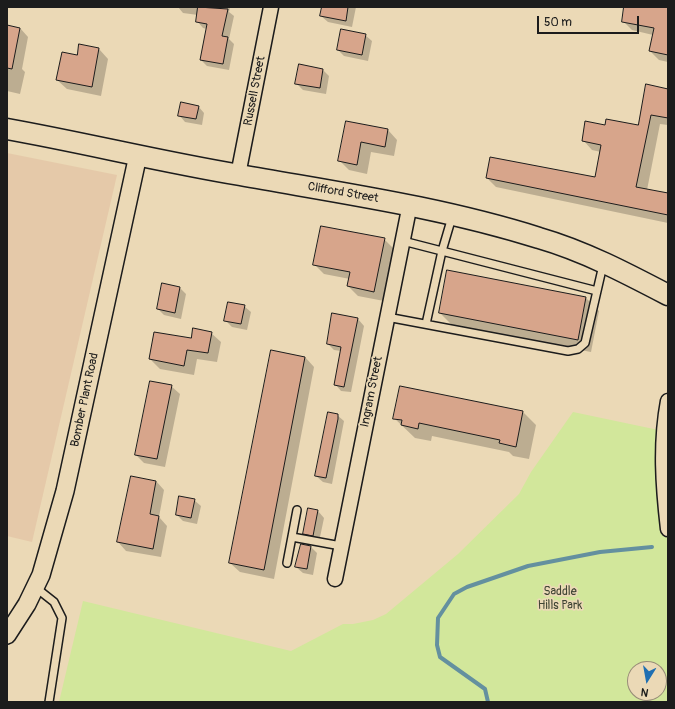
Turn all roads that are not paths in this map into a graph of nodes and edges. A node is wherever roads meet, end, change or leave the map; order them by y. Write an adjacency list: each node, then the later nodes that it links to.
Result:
1 (271, 7): 4 (street, Russell Street)
2 (7, 129): 3 (main road, Clifford Street)
3 (138, 155): 4 (main road, Clifford Street); 21 (street, Bomber Plant Road)
4 (238, 175): 5 (main road, Clifford Street)
5 (410, 204): 6 (main road, Clifford Street); 7 (street, Ingram Street)
6 (452, 215): 8 (lane); 9 (main road, Clifford Street)
7 (403, 241): 8 (lane); 12 (street, Ingram Street)
8 (442, 251): 10 (lane); 13 (lane)
9 (603, 263): 10 (lane); 11 (main road, Clifford Street)
10 (597, 291): 13 (lane)
11 (668, 295)
12 (387, 317): 13 (lane); 18 (street, Ingram Street)
13 (426, 324)
14 (668, 401): 16 (street)
15 (297, 510): 17 (lane)
16 (668, 529)
17 (292, 537): 18 (lane); 19 (lane)
18 (341, 546): 20 (street, Ingram Street)
19 (287, 563)
20 (335, 579)
21 (35, 587): 22 (street, Bomber Plant Road); 23 (lane)
22 (7, 636)
23 (49, 702)

